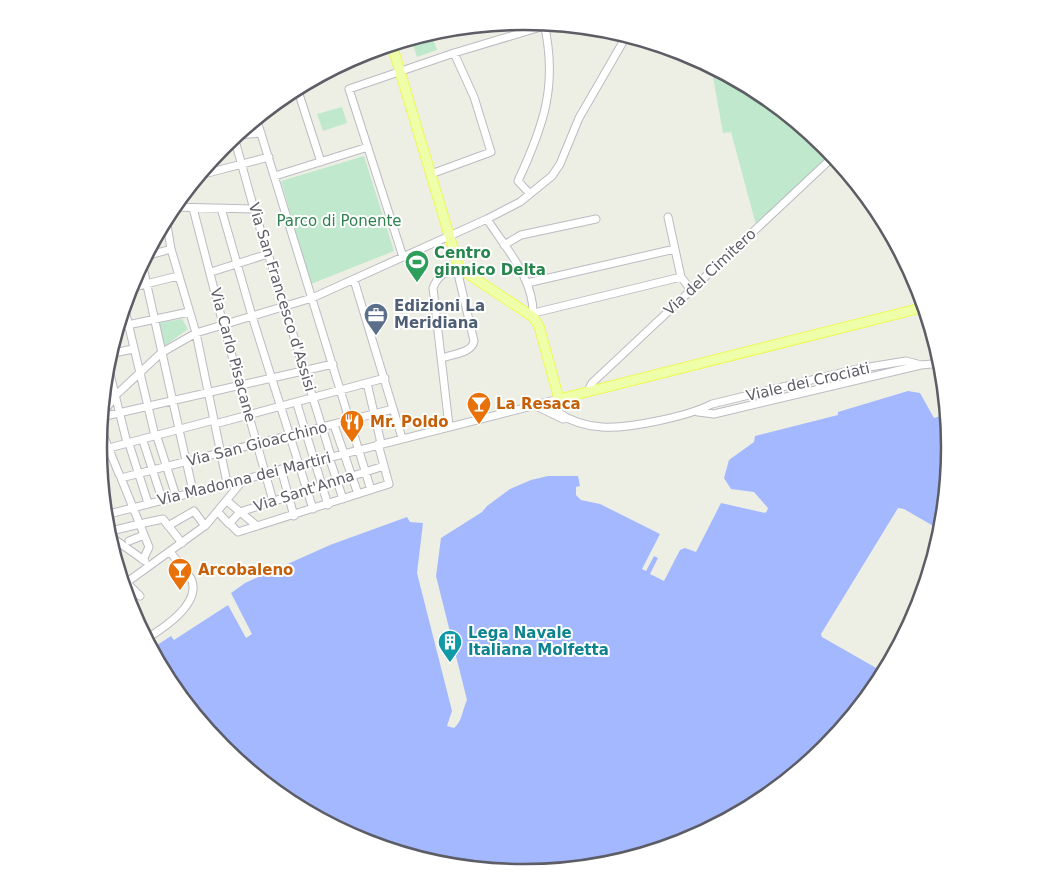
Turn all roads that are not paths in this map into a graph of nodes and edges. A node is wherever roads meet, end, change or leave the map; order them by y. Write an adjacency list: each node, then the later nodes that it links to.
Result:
1 (525, 30): 5 (street)
2 (545, 31): 20 (street)
3 (623, 42): 20 (street)
4 (394, 51): 6 (main road)
5 (454, 53): 6 (street); 18 (street)
6 (399, 72): 12 (street); 18 (main road)
7 (300, 96): 15 (street)
8 (259, 126): 9 (street)
9 (261, 133): 10 (street); 13 (street)
10 (248, 135)
11 (237, 144): 16 (street, Via San Francesco d'Assisi)
12 (368, 147): 15 (street); 35 (street)
13 (269, 157): 16 (street); 19 (street)
14 (828, 161): 46 (street, Via del Cimitero)
15 (320, 162): 19 (street)
16 (241, 165): 17 (street); 24 (street, Via San Francesco d'Assisi)
17 (211, 171)
18 (431, 174): 29 (main road)
19 (275, 176): 47 (street)
20 (530, 194): 27 (street)
21 (183, 208): 22 (street)
22 (193, 208): 23 (street); 38 (street, Via Carlo Pisacane)
23 (221, 208): 24 (street); 36 (street)
24 (254, 209): 34 (street, Via San Francesco d'Assisi)
25 (596, 218): 30 (street)
26 (668, 218): 32 (street)
27 (487, 219): 29 (street); 30 (street)
28 (168, 231): 31 (street)
29 (449, 236): 35 (street); 37 (main road)
30 (504, 245): 43 (street)
31 (171, 249): 33 (street); 40 (street)
32 (675, 249): 41 (street); 43 (street)
33 (155, 253)
34 (268, 254): 36 (street); 48 (street, Via San Francesco d'Assisi)
35 (403, 257): 42 (street)
36 (239, 264): 38 (street); 52 (street)
37 (459, 268): 51 (main road); 61 (street); 61 (street)
38 (211, 272): 55 (street, Via Carlo Pisacane)
39 (145, 275): 44 (street)
40 (178, 276): 44 (street); 50 (street)
41 (681, 277): 46 (street); 51 (street)
42 (354, 280): 47 (street); 67 (street)
43 (527, 283): 51 (street)
44 (147, 284): 45 (street); 53 (street)
45 (140, 286)
46 (691, 290): 72 (street, Via del Cimitero)
47 (312, 298): 48 (street); 62 (street)
48 (285, 306): 52 (street); 64 (street, Via San Francesco d'Assisi)
49 (918, 309): 72 (main road)
50 (189, 312): 53 (street); 57 (street)
51 (533, 315): 76 (main road)
52 (252, 316): 55 (street); 66 (street)
53 (155, 319): 56 (street); 60 (street)
54 (127, 320): 56 (street)
55 (223, 324): 57 (street); 70 (street, Via Carlo Pisacane)
56 (128, 325): 58 (street)
57 (196, 332): 60 (street); 73 (street)
58 (133, 349): 59 (street); 65 (street)
59 (118, 352)
60 (161, 353): 65 (street); 78 (street)
61 (442, 358): 93 (street)
62 (333, 364): 64 (street); 71 (street)
63 (934, 364): 90 (street, Viale dei Crociati)
64 (305, 372): 66 (street); 75 (street, Via San Francesco d'Assisi)
65 (139, 374): 74 (street); 81 (street)
66 (273, 378): 70 (street); 82 (street)
67 (385, 378): 69 (street); 83 (street)
68 (113, 382): 74 (street)
69 (367, 383): 71 (street); 86 (street)
70 (240, 386): 73 (street); 87 (street, Via Carlo Pisacane)
71 (341, 391): 75 (street); 89 (street)
72 (588, 391): 76 (main road)
73 (208, 393): 78 (street); 91 (street)
74 (116, 395): 77 (street); 85 (street)
75 (313, 399): 79 (street); 94 (street, Via San Francesco d'Assisi)
76 (554, 400): 80 (street, Via Madonna dei Martiri); 88 (street); 90 (street)
77 (110, 402)
78 (173, 402): 81 (street); 95 (street)
79 (296, 404): 82 (street); 96 (street)
80 (534, 405): 88 (street, Viale dei Crociati); 93 (street, Via Madonna dei Martiri)
81 (148, 407): 85 (street); 98 (street)
82 (281, 408): 87 (street); 97 (street)
83 (393, 409): 86 (street, Via San Gioacchino); 99 (street)
84 (109, 412): 85 (street)
85 (120, 413): 104 (street)
86 (374, 414): 89 (street, Via San Gioacchino); 103 (street)
87 (250, 416): 91 (street); 102 (street, Via Carlo Pisacane)
88 (557, 417): 90 (street, Viale dei Crociati)
89 (350, 420): 92 (street, Via San Gioacchino); 106 (street)
90 (570, 421)
91 (214, 422): 95 (street); 107 (street)
92 (334, 425): 94 (street, Via San Gioacchino); 108 (street)
93 (449, 426): 99 (street, Via Madonna dei Martiri)
94 (323, 428): 96 (street, Via San Gioacchino); 109 (street, Via San Francesco d'Assisi)
95 (180, 432): 98 (street); 110 (street)
96 (305, 432): 97 (street, Via San Gioacchino); 111 (street)
97 (290, 436): 102 (street, Via San Gioacchino); 112 (street)
98 (156, 438): 104 (street); 113 (street)
99 (402, 438): 103 (street, Via Madonna dei Martiri)
100 (107, 444): 105 (street)
101 (144, 444): 116 (street)
102 (257, 444): 107 (street, Via San Gioacchino); 119 (street, Via Carlo Pisacane)
103 (380, 444): 106 (street, Via Madonna dei Martiri); 114 (street)
104 (128, 445): 105 (street); 118 (street)
105 (109, 448): 121 (street)
106 (359, 449): 108 (street, Via Madonna dei Martiri); 117 (street)
107 (221, 452): 110 (street, Via San Gioacchino); 124 (street)
108 (344, 453): 109 (street, Via Madonna dei Martiri); 120 (street)
109 (330, 457): 111 (street, Via Madonna dei Martiri); 123 (street, Via San Francesco d'Assisi)
110 (186, 461): 113 (street, Via San Gioacchino); 128 (street)
111 (314, 461): 112 (street, Via Madonna dei Martiri); 125 (street)
112 (299, 465): 115 (street, Via Madonna dei Martiri); 126 (street)
113 (166, 466): 116 (street, Via San Gioacchino); 130 (street)
114 (384, 466): 117 (street, Via Sant'Anna); 127 (street)
115 (281, 469): 119 (street, Via Madonna dei Martiri); 131 (street)
116 (152, 470): 118 (street, Via San Gioacchino); 132 (street)
117 (366, 471): 120 (street, Via Sant'Anna); 127 (street)
118 (139, 474): 121 (street, Via San Gioacchino); 136 (street)
119 (265, 474): 122 (street, Via Madonna dei Martiri); 135 (street, Via Carlo Pisacane)
120 (351, 475): 123 (street, Via Sant'Anna); 129 (street)
121 (120, 476): 138 (street)
122 (244, 479): 124 (street, Via Madonna dei Martiri); 134 (street)
123 (337, 480): 125 (street, Via Sant'Anna); 133 (street, Via San Francesco d'Assisi)
124 (227, 483): 128 (street, Via Madonna dei Martiri)
125 (321, 485): 126 (street, Via Sant'Anna); 137 (street)
126 (307, 490): 131 (street, Via Sant'Anna); 139 (street)
127 (372, 490): 129 (street)
128 (194, 491): 130 (street, Via Madonna dei Martiri)
129 (358, 494): 133 (street)
130 (176, 496): 132 (street, Via Madonna dei Martiri)
131 (288, 496): 135 (street, Via Sant'Anna); 143 (street)
132 (162, 499): 136 (street, Via Madonna dei Martiri)
133 (343, 499): 137 (street)
134 (227, 501): 140 (street); 141 (street)
135 (272, 501): 141 (street, Via Sant'Anna)
136 (148, 503): 138 (street, Via Madonna dei Martiri)
137 (328, 505): 139 (street)
138 (133, 507): 142 (street, Via Madonna dei Martiri); 144 (street)
139 (313, 509): 143 (street)
140 (218, 512): 145 (street); 147 (street)
141 (240, 512): 145 (street, Via Sant'Anna); 148 (street)
142 (113, 513)
143 (294, 516): 148 (street)
144 (142, 524): 146 (street); 149 (street); 150 (street)
145 (231, 525): 148 (street)
146 (168, 526): 147 (street); 153 (street)
147 (205, 526): 153 (street)
148 (257, 526)
149 (115, 530)
150 (144, 535): 151 (street); 155 (street)
151 (129, 541)
152 (118, 542): 155 (street)
153 (182, 543): 154 (street)
154 (170, 552): 155 (street); 159 (street)
155 (146, 562): 156 (street)
156 (128, 580)
157 (132, 590): 158 (street)
158 (140, 596)
159 (152, 636)

